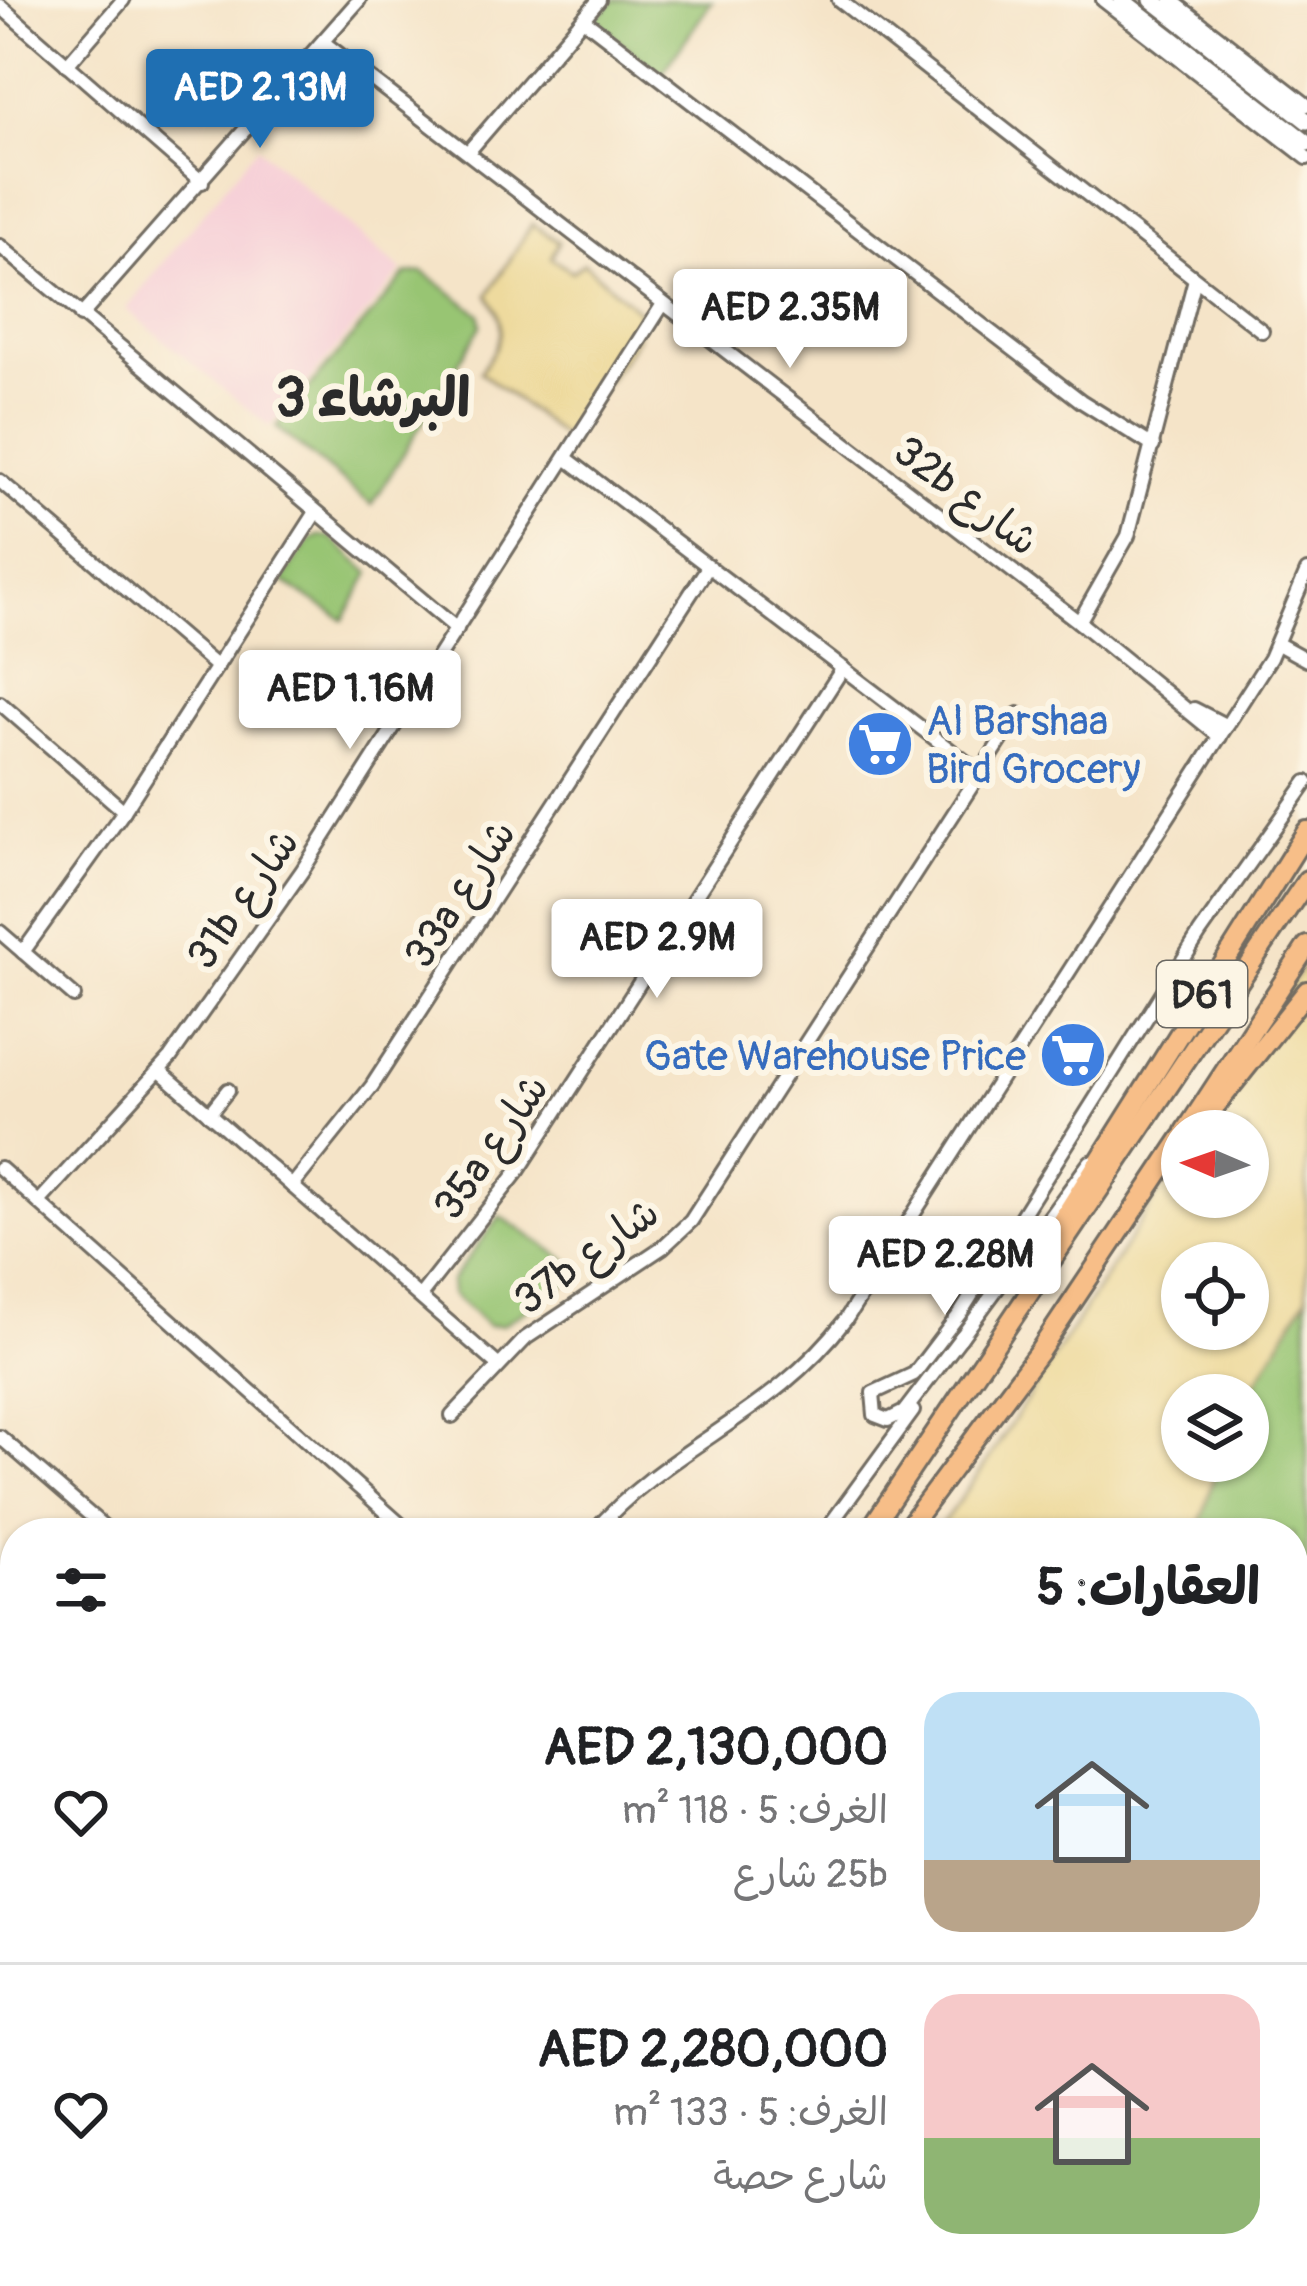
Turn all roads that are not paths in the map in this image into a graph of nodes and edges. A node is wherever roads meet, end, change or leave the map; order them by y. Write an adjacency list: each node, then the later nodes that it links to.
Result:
1 (123, 0): 12 (street)
2 (359, 0): 11 (street)
3 (599, 0): 10 (street)
4 (839, 0): 20 (street)
5 (1103, 0): 17 (street)
6 (1122, 0): 15 (street)
7 (1153, 0): 14 (street)
8 (1171, 0): 13 (street)
9 (0, 6): 12 (street)
10 (583, 19): 16 (street); 24 (street)
11 (327, 37): 16 (street, 32b شارع); 18 (street)
12 (68, 65): 18 (street)
13 (1307, 105)
14 (1307, 121)
15 (1307, 142)
16 (468, 152): 21 (street, 32b شارع)
17 (1307, 158)
18 (202, 182): 22 (street)
19 (0, 246): 22 (street)
20 (1195, 279): 23 (street); 24 (street)
21 (668, 308): 25 (street, 31b شارع); 30 (street, 32b شارع)
22 (85, 319): 27 (street)
23 (1262, 332)
24 (1153, 446): 30 (street)
25 (566, 458): 28 (street); 31 (street, 31b شارع)
26 (0, 481): 34 (street)
27 (316, 512): 31 (street); 34 (street)
28 (708, 567): 35 (street); 57 (street, 33a شارع)
29 (1307, 571): 32 (street)
30 (1079, 622): 38 (street, 32b شارع)
31 (459, 624): 49 (street, 31b شارع)
32 (1278, 644): 33 (street); 38 (street)
33 (1307, 660)
34 (217, 667): 41 (street)
35 (843, 668): 39 (street); 59 (street, 35a شارع)
36 (0, 703): 41 (street)
37 (1018, 714): 39 (street, 37b شارع)
38 (1224, 731): 69 (street)
39 (979, 772): 61 (street, 37b شارع)
40 (1307, 782): 60 (street)
41 (124, 811): 46 (street)
42 (1304, 834): 54 (main road, D61)
43 (1307, 880): 62 (main road, D61)
44 (0, 932): 46 (street)
45 (1307, 946): 51 (main road, D61)
46 (23, 952): 48 (street)
47 (1307, 991): 52 (main road)
48 (74, 996)
49 (160, 1071): 53 (street); 58 (street, 31b شارع)
50 (228, 1090): 53 (street)
51 (1203, 1110)
52 (1208, 1110)
53 (208, 1114): 57 (street)
54 (1110, 1147): 60 (street); 62 (main road, D61)
55 (0, 1168): 58 (street)
56 (1161, 1169): 72 (main road, D61)
57 (292, 1186): 59 (street)
58 (43, 1206): 65 (street)
59 (420, 1296): 61 (street)
60 (962, 1336): 70 (street)
61 (498, 1365): 63 (street, 37b شارع)
62 (949, 1412): 71 (main road, D61)
63 (452, 1416)
64 (0, 1437): 66 (street)
65 (366, 1496): 67 (street); 68 (street)
66 (94, 1518)
67 (384, 1518)
68 (392, 1518)
69 (608, 1518)
70 (835, 1518)
71 (878, 1518)
72 (915, 1518)

